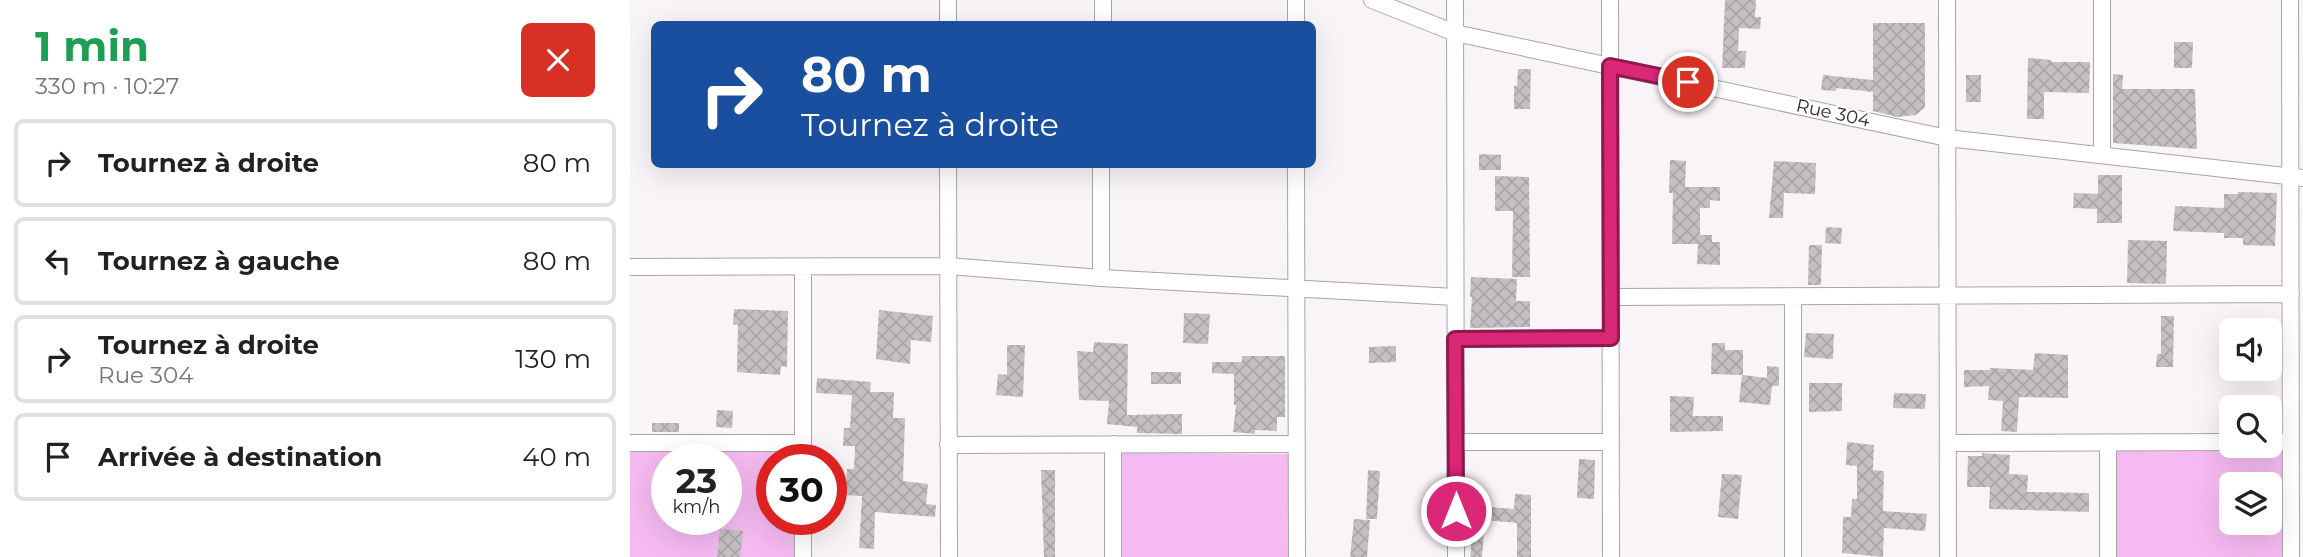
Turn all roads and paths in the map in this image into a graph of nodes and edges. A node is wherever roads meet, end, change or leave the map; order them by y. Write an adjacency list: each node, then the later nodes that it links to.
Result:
1 (948, 0): 10 (street)
2 (1103, 0): 11 (street)
3 (1296, 0): 12 (street)
4 (1372, 0): 13 (street, Rue 304)
5 (1455, 0): 13 (street)
6 (1610, 0): 14 (street)
7 (1947, 0): 15 (street)
8 (2102, 0): 16 (street)
9 (2290, 0): 20 (street)
10 (948, 21)
11 (1103, 21)
12 (1296, 21)
13 (1455, 33): 14 (street, Rue 304); 29 (street)
14 (1610, 66): 15 (street, Rue 304); 30 (street)
15 (1947, 138): 16 (street, Rue 304); 28 (street)
16 (2102, 155): 20 (street, Rue 304)
17 (948, 168): 21 (street)
18 (1101, 168): 24 (street)
19 (1296, 168): 25 (street)
20 (2297, 178): 26 (street)
21 (948, 266): 23 (street); 24 (street); 44 (street)
22 (630, 267): 23 (street)
23 (803, 267): 39 (street)
24 (1101, 278): 25 (street)
25 (1297, 288): 29 (street); 40 (street)
26 (2291, 295): 28 (street); 37 (street)
27 (1793, 296): 28 (street); 30 (street); 52 (street)
28 (1948, 296): 41 (street)
29 (1455, 297): 32 (street)
30 (1611, 297): 31 (street)
31 (1611, 338): 32 (street); 34 (street)
32 (1455, 339): 33 (street)
33 (1456, 442): 34 (street); 50 (street)
34 (1611, 442): 51 (street)
35 (2219, 442): 42 (street)
36 (2282, 442): 37 (street)
37 (2291, 442): 55 (street)
38 (630, 443): 39 (street)
39 (803, 443)
40 (1297, 443): 43 (street); 49 (street)
41 (1948, 443): 42 (street); 53 (street)
42 (2108, 443): 54 (street)
43 (1113, 444): 44 (street); 48 (street)
44 (948, 445): 47 (street)
45 (803, 535): 46 (street)
46 (803, 557)
47 (949, 557)
48 (1113, 557)
49 (1297, 557)
50 (1456, 557)
51 (1611, 557)
52 (1794, 557)
53 (1948, 557)
54 (2108, 557)
55 (2291, 557)

